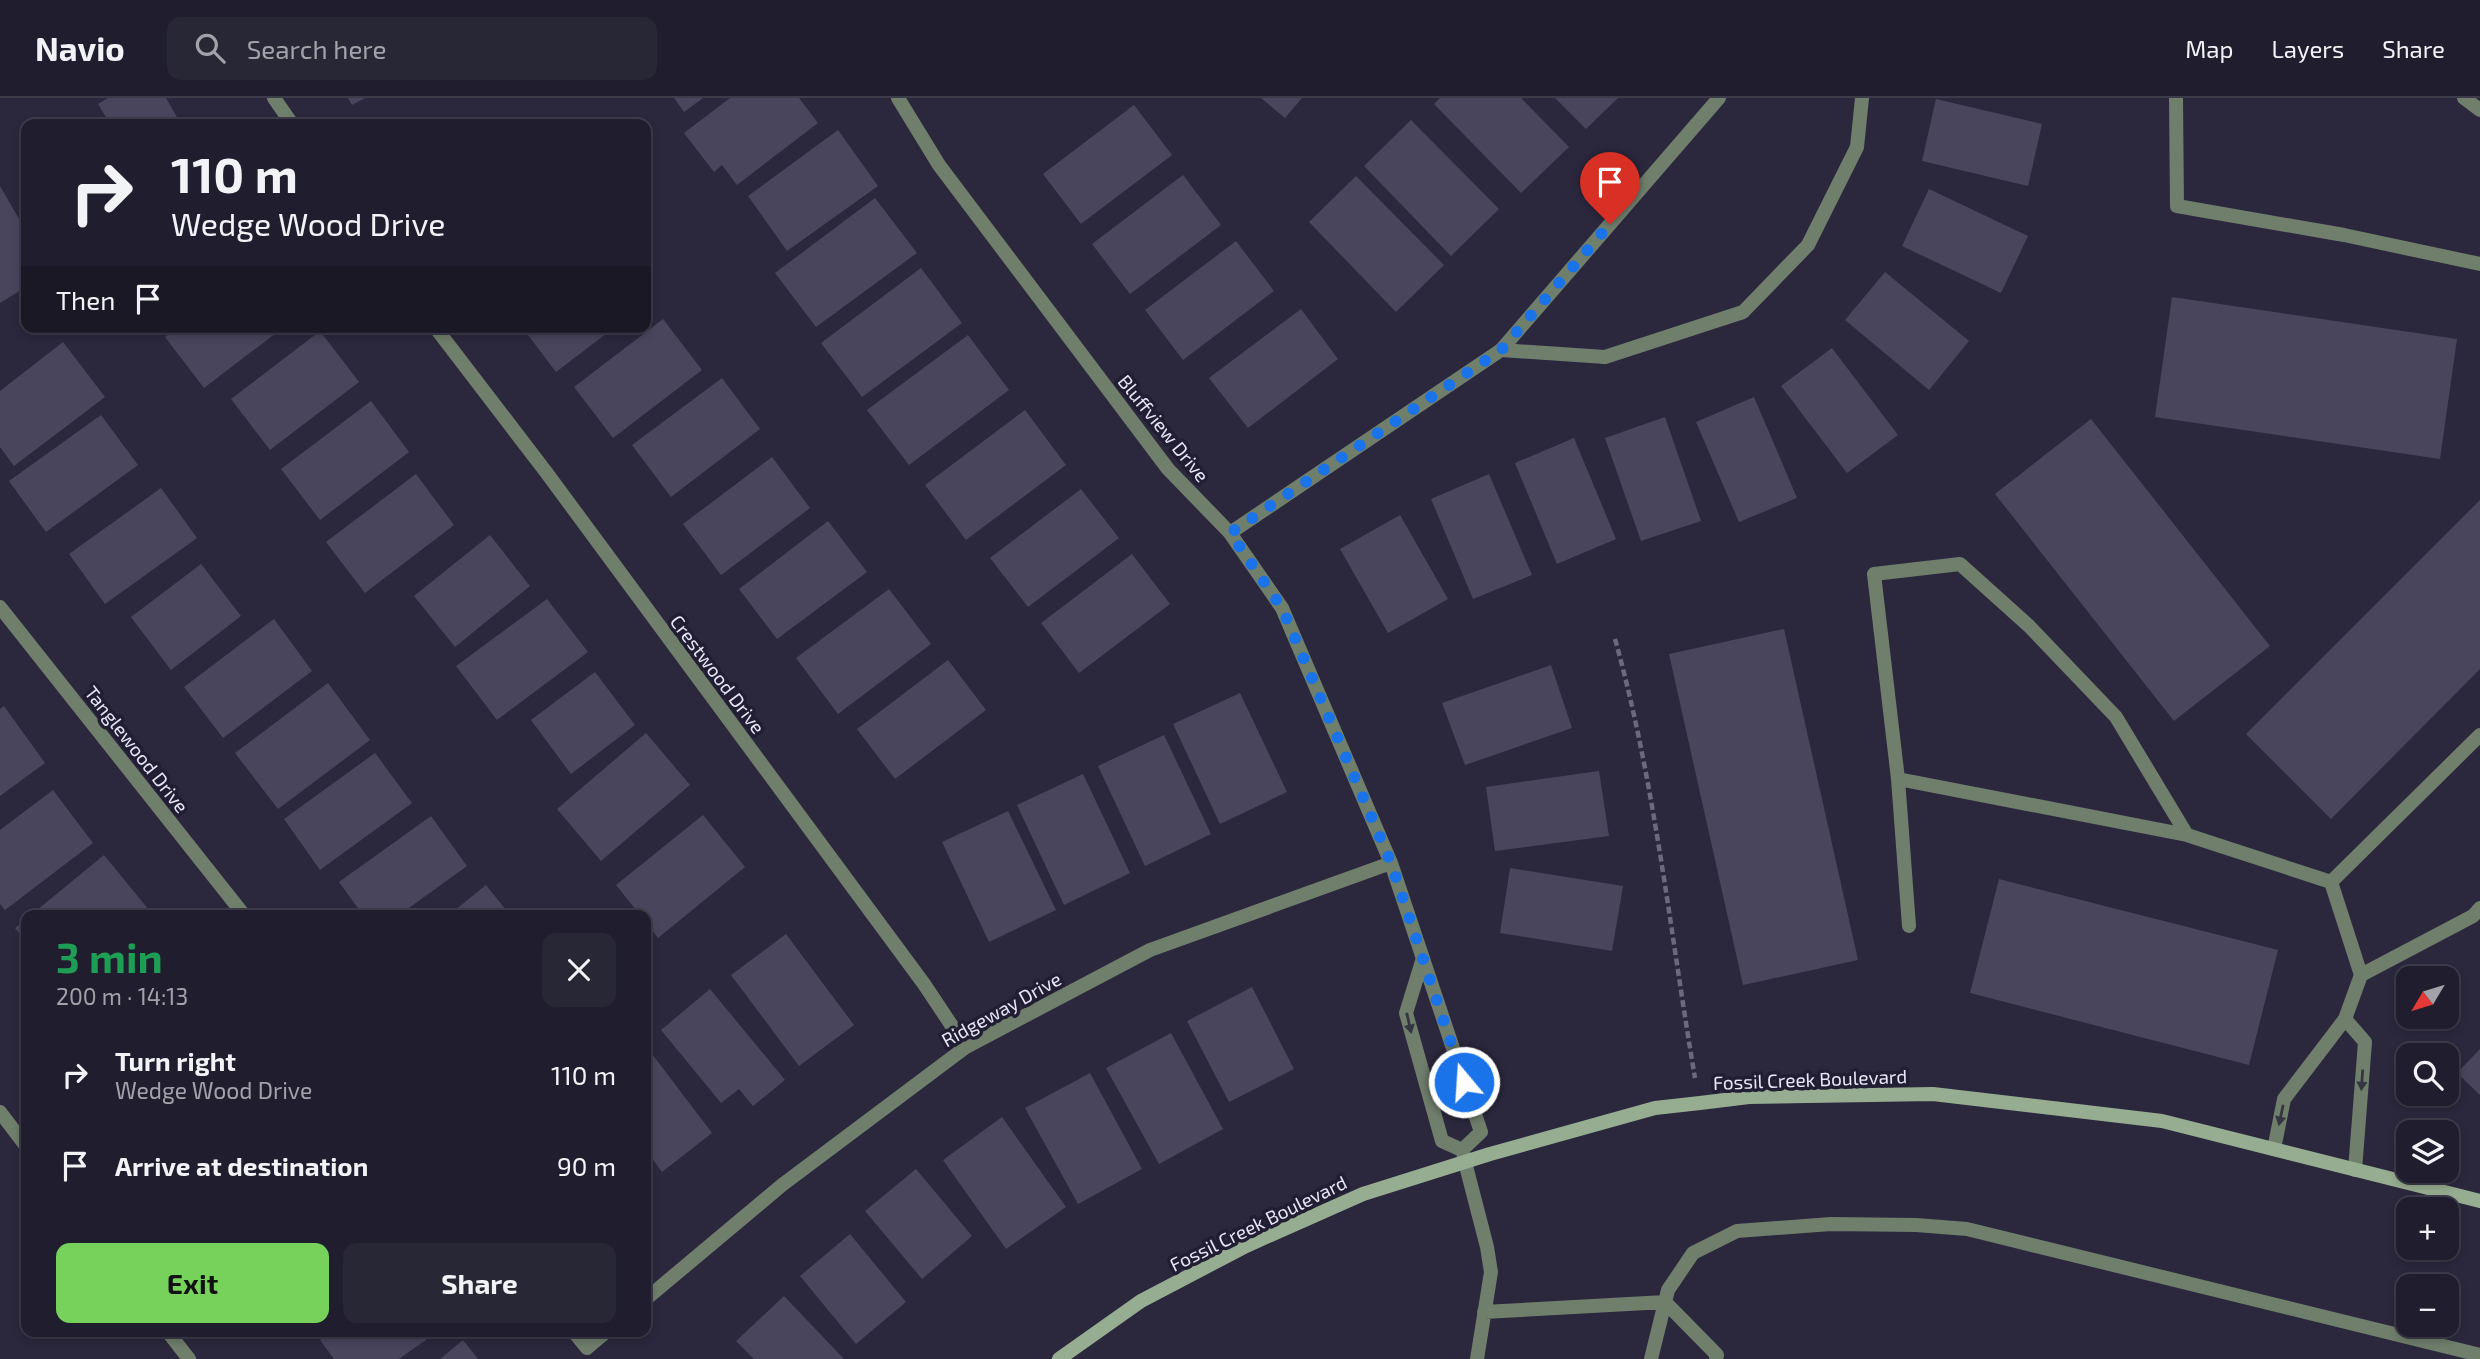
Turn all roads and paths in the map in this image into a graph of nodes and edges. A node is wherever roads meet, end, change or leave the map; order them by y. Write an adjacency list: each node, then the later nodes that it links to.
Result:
1 (274, 98): 8 (street)
2 (898, 98): 12 (street, Bluffview Drive)
3 (1719, 98): 11 (street)
4 (1862, 98): 11 (street)
5 (2176, 98): 9 (street)
6 (2464, 98): 7 (street)
7 (2480, 110)
8 (289, 119)
9 (2480, 264)
10 (440, 333): 26 (street, Crestwood Drive)
11 (1501, 350): 12 (street)
12 (1230, 533): 18 (street, Bluffview Drive)
13 (0, 607): 21 (street, Tanglewood Drive)
14 (1615, 639): 27 (path)
15 (2480, 736): 19 (street)
16 (1898, 779): 17 (street); 17 (street); 22 (street)
17 (2187, 835): 19 (street)
18 (1391, 863): 23 (street, Bluffview Drive); 26 (street, Ridgeway Drive)
19 (2331, 882): 24 (street)
20 (2480, 908): 24 (street)
21 (240, 910)
22 (1909, 926)
23 (1423, 958): 31 (street, Bluffview Drive); 31 (street, one-way to 31)
24 (2361, 975): 25 (street)
25 (2345, 1019): 30 (street, one-way to 30); 32 (street, one-way to 32)
26 (966, 1047): 34 (street, Ridgeway Drive)
27 (1700, 1103): 30 (main road, Fossil Creek Boulevard); 31 (main road, Fossil Creek Boulevard)
28 (0, 1112): 29 (street)
29 (21, 1139)
30 (2274, 1149): 32 (main road, Fossil Creek Boulevard)
31 (1463, 1156): 36 (street); 42 (main road, Fossil Creek Boulevard)
32 (2355, 1170): 33 (main road, Fossil Creek Boulevard)
33 (2480, 1201)
34 (651, 1295)
35 (1665, 1302): 36 (street); 40 (street); 44 (street); 45 (street)
36 (1484, 1312): 43 (street)
37 (172, 1337): 41 (street)
38 (577, 1337): 39 (street)
39 (600, 1337)
40 (2480, 1355)
41 (189, 1359)
42 (1059, 1359)
43 (1477, 1359)
44 (1651, 1359)
45 (1716, 1359)

